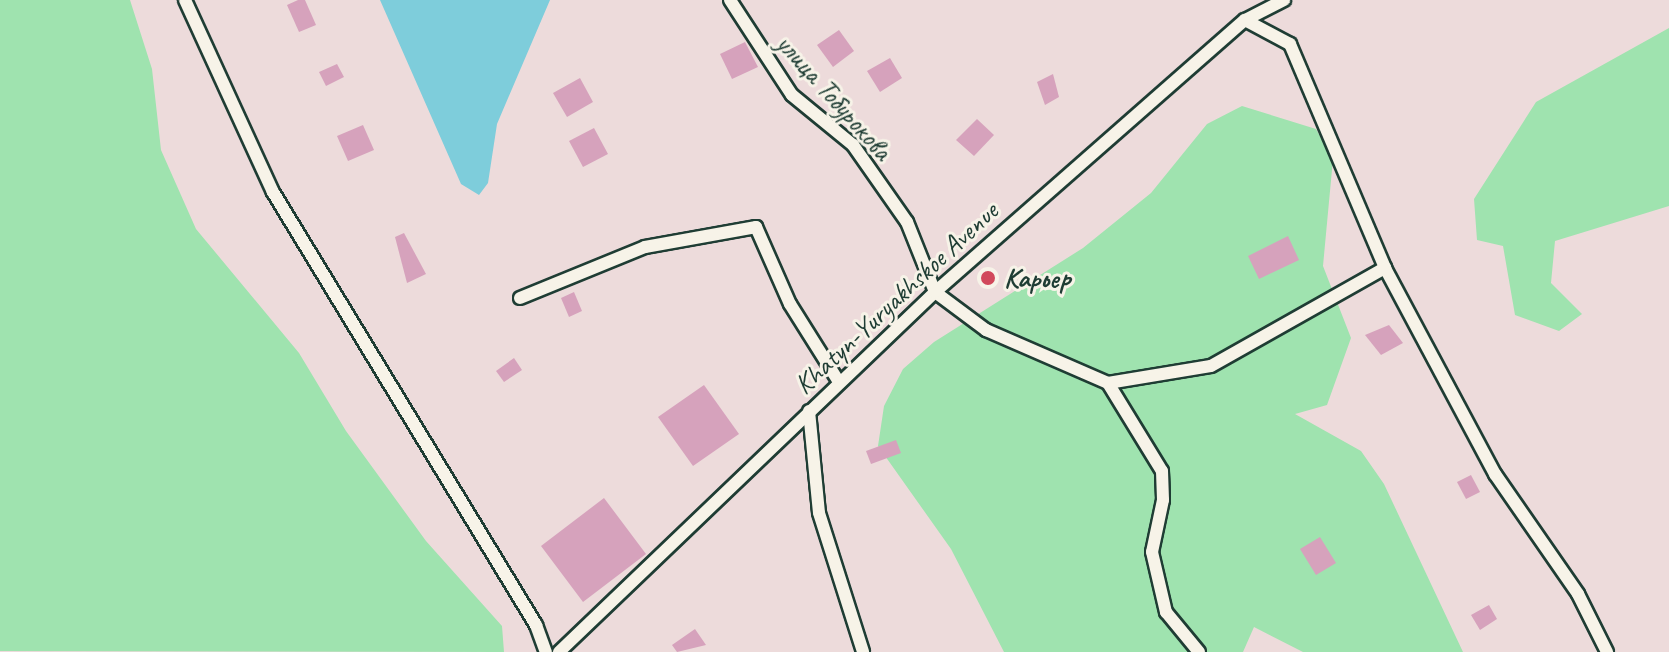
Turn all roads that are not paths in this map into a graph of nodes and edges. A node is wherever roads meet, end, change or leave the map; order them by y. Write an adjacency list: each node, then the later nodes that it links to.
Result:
1 (185, 0): 11 (street)
2 (730, 0): 6 (street, улица Тобурокова)
3 (1284, 0): 4 (street, Khatyn-Yuryakhskoe Avenue)
4 (1245, 20): 5 (street); 6 (street, Khatyn-Yuryakhskoe Avenue)
5 (1385, 268): 9 (street); 15 (street)
6 (935, 292): 8 (street, Khatyn-Yuryakhskoe Avenue); 9 (street)
7 (520, 298): 8 (street)
8 (839, 382): 10 (street, Khatyn-Yuryakhskoe Avenue)
9 (1108, 383): 14 (street)
10 (809, 411): 12 (street, Khatyn-Yuryakhskoe Avenue); 13 (street)
11 (546, 652)
12 (559, 652)
13 (863, 652)
14 (1199, 652)
15 (1607, 652)

